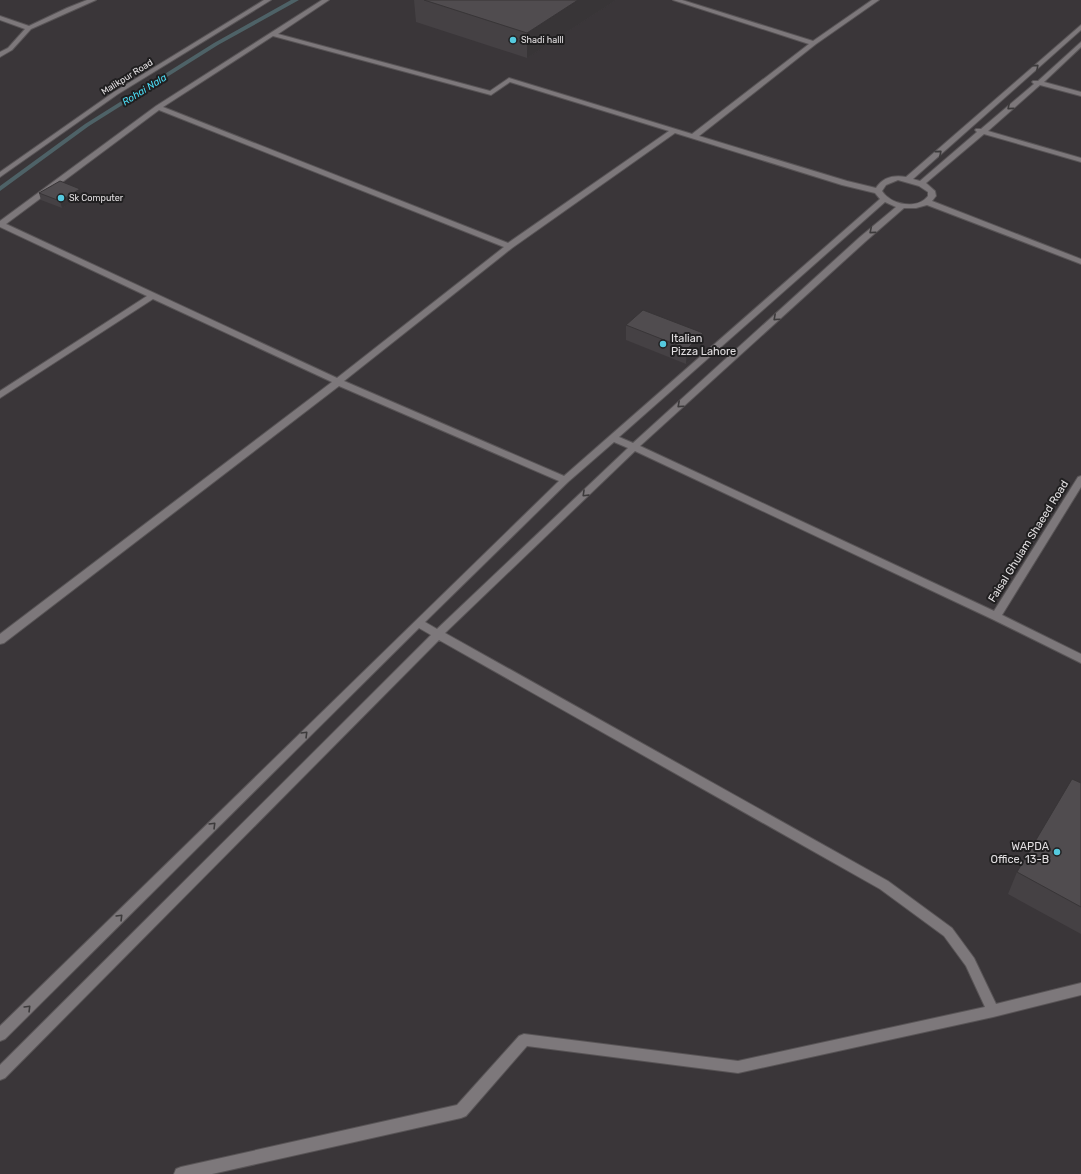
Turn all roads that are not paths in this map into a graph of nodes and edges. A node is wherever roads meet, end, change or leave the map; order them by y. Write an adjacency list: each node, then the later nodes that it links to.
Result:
1 (93, 0): 8 (street)
2 (268, 0): 22 (street, Malikpur Road)
3 (326, 0): 9 (street)
4 (676, 0): 10 (street)
5 (876, 0): 10 (street)
6 (0, 18): 8 (street)
7 (1081, 27): 13 (street, one-way to 7)
8 (29, 28): 12 (street)
9 (272, 34): 16 (street); 18 (street)
10 (814, 43): 20 (street)
11 (1081, 44): 14 (street)
12 (0, 55)
13 (1024, 78): 14 (street); 17 (street)
14 (1039, 83): 15 (street); 19 (street, one-way to 19)
15 (1081, 94)
16 (158, 107): 28 (street); 29 (street)
17 (969, 127): 19 (street); 23 (street, one-way to 17)
18 (674, 130): 20 (street); 29 (street)
19 (982, 131): 21 (street); 24 (street)
20 (693, 137): 25 (street)
21 (1081, 160)
22 (0, 175)
23 (909, 179): 24 (street); 25 (street)
24 (922, 183): 26 (street)
25 (881, 195): 27 (street); 34 (street)
26 (927, 202): 27 (street); 30 (street)
27 (902, 206): 35 (street, one-way to 35)
28 (0, 225): 31 (street)
29 (509, 246): 32 (street)
30 (1081, 262)
31 (152, 296): 32 (street); 33 (street)
32 (338, 382): 37 (street); 41 (street)
33 (0, 396)
34 (613, 438): 35 (street); 37 (street)
35 (634, 447): 38 (street); 40 (street, one-way to 40)
36 (1081, 479): 38 (street, Faisal Ghulam Shaeed Road)
37 (565, 480): 39 (street)
38 (996, 616): 42 (street)
39 (418, 623): 40 (street); 45 (street, one-way to 39)
40 (438, 634): 44 (street); 46 (street)
41 (0, 640)
42 (1081, 659)
43 (1081, 989): 44 (street)
44 (993, 1011): 47 (street)
45 (0, 1036)
46 (0, 1074)
47 (181, 1174)

